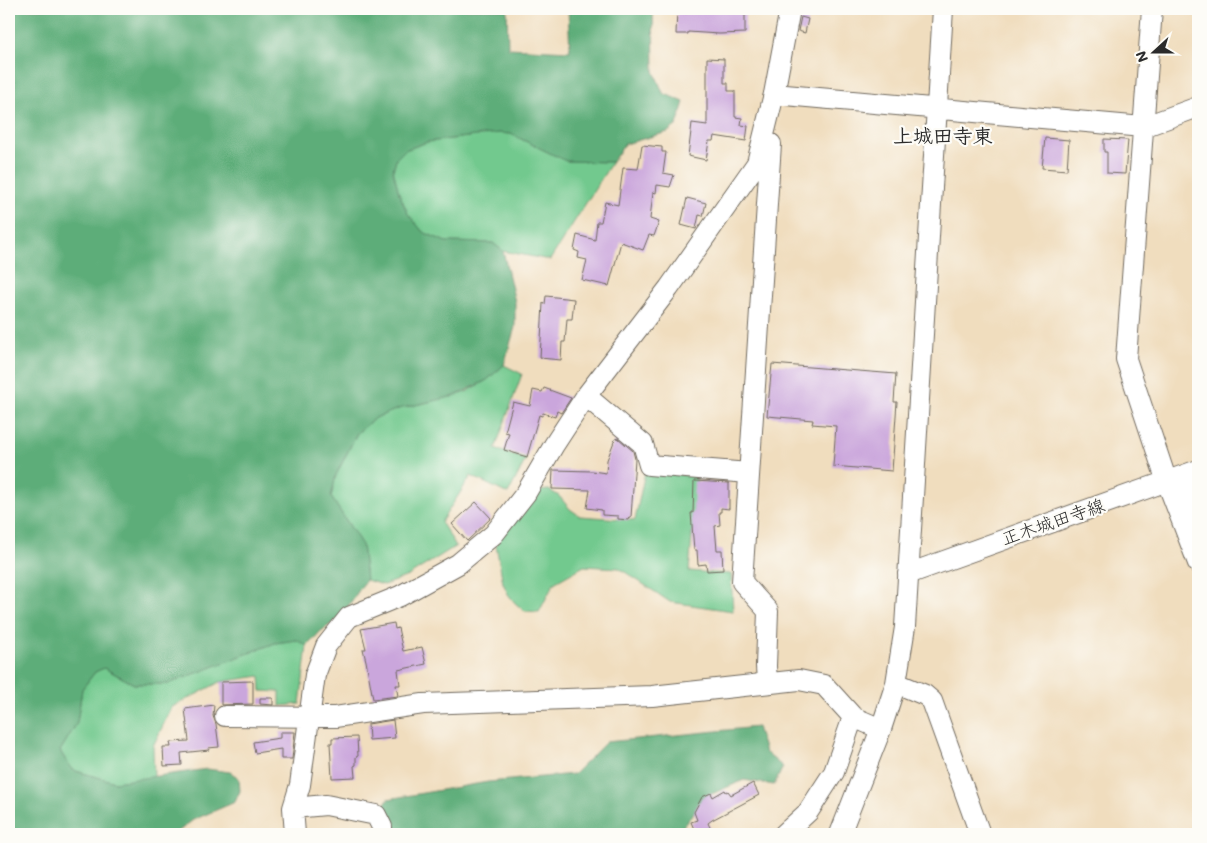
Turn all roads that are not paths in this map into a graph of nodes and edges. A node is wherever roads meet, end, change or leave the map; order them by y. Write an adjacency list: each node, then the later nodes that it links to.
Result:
1 (790, 9): 4 (street)
2 (943, 9): 6 (street)
3 (1152, 9): 7 (street)
4 (774, 94): 6 (street); 8 (street); 9 (street)
5 (1198, 107): 7 (street)
6 (936, 108): 7 (street); 13 (street)
7 (1143, 127): 10 (street)
8 (586, 396): 9 (street); 17 (street)
9 (749, 473): 14 (street)
10 (1182, 476): 11 (street); 12 (street); 13 (street, 正木城田寺線)
11 (1198, 519)
12 (1198, 563)
13 (908, 574): 15 (street)
14 (767, 682): 17 (street); 18 (street)
15 (896, 683): 19 (street); 25 (street)
16 (225, 716): 17 (street)
17 (308, 716): 20 (street)
18 (854, 717): 19 (street); 23 (street)
19 (880, 729): 24 (street)
20 (293, 808): 21 (street); 22 (street)
21 (295, 834)
22 (382, 834)
23 (784, 834)
24 (840, 834)
25 (980, 834)

